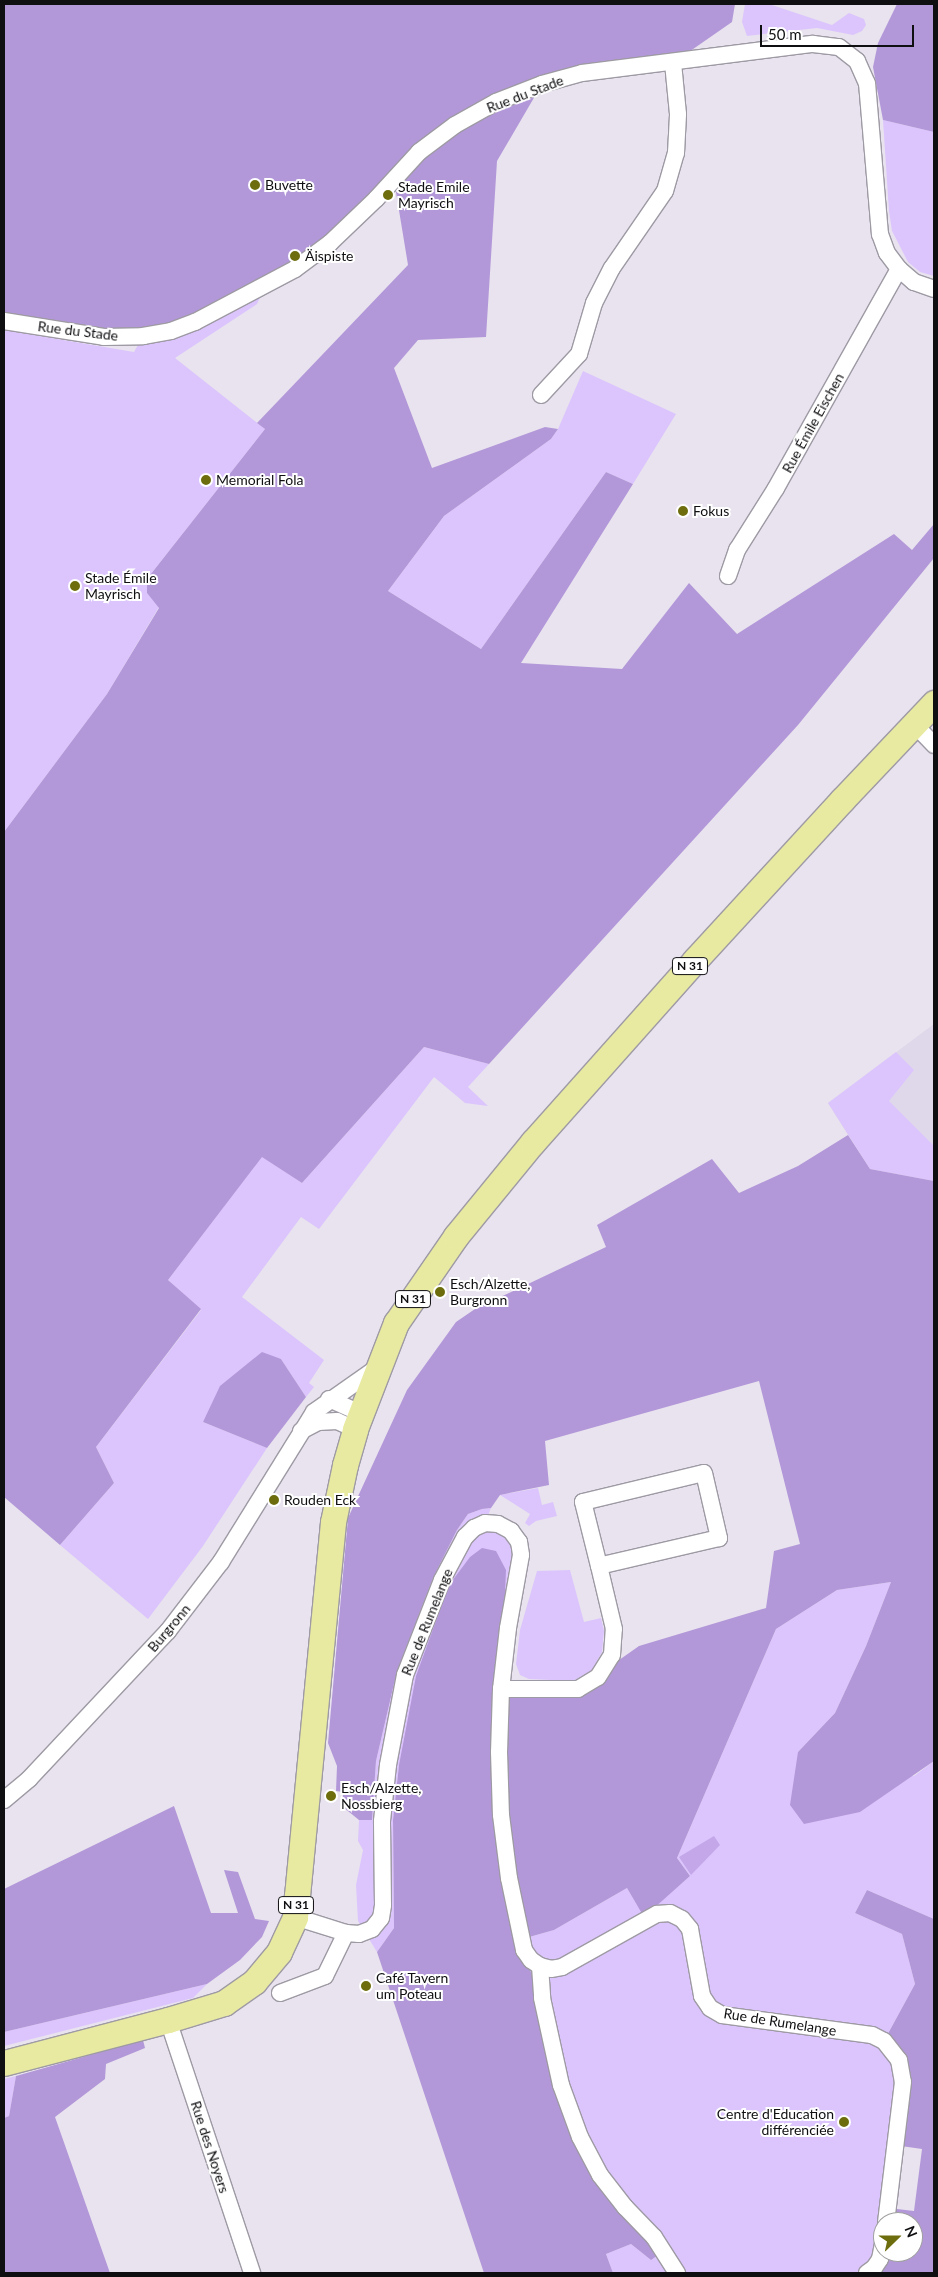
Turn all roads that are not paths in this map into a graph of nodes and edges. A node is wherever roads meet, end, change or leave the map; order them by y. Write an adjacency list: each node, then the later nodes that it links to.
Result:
1 (673, 63): 2 (street, Rue du Stade); 4 (street, Rue du Stade); 5 (street)
2 (899, 269): 3 (street, Rue du Stade); 6 (street, Rue Émile Eischen)
3 (934, 290)
4 (4, 320)
5 (541, 395)
6 (728, 576)
7 (934, 703): 8 (main road, N 31)
8 (914, 724): 9 (street); 10 (main road, N 31)
9 (934, 745)
10 (378, 1367): 11 (street, Burgronn); 12 (main road, N 31)
11 (329, 1399): 12 (street); 13 (street, Burgronn)
12 (357, 1421): 13 (street); 17 (main road, N 31)
13 (301, 1431): 16 (street, Burgronn)
14 (599, 1566): 14 (street); 15 (street)
15 (501, 1688): 18 (street, Rue de Rumelange); 19 (street, Rue de Rumelange)
16 (4, 1800)
17 (294, 1917): 18 (street, Rue de Rumelange); 21 (main road, N 31)
18 (346, 1933): 20 (street)
19 (540, 1966): 23 (street, Rue de Rumelange); 26 (street)
20 (280, 1993)
21 (168, 2020): 22 (main road, N 31); 25 (street, Rue des Noyers)
22 (4, 2063)
23 (887, 2212)
24 (878, 2262): 27 (street)
25 (252, 2273)
26 (677, 2273)
27 (867, 2273)

